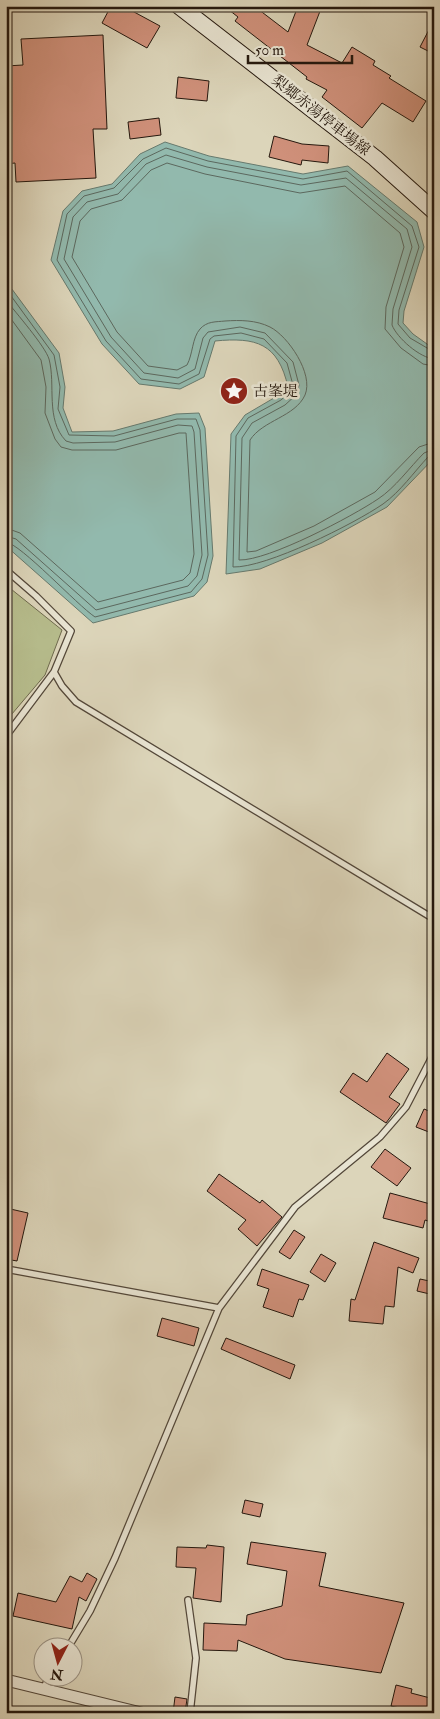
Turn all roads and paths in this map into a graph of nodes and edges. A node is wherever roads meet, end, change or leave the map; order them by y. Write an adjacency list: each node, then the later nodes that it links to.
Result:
1 (179, 6): 2 (main road, 梨郷赤湯停車場線)
2 (434, 212)
3 (6, 570): 4 (lane)
4 (54, 672): 5 (lane); 6 (lane)
5 (6, 736)
6 (434, 919)
7 (434, 1054): 9 (lane)
8 (6, 1269): 9 (lane)
9 (219, 1308): 11 (lane)
10 (188, 1600): 16 (lane)
11 (75, 1636)
12 (6, 1680): 14 (street)
13 (45, 1686): 14 (lane)
14 (43, 1689): 15 (street)
15 (141, 1713)
16 (190, 1713)

